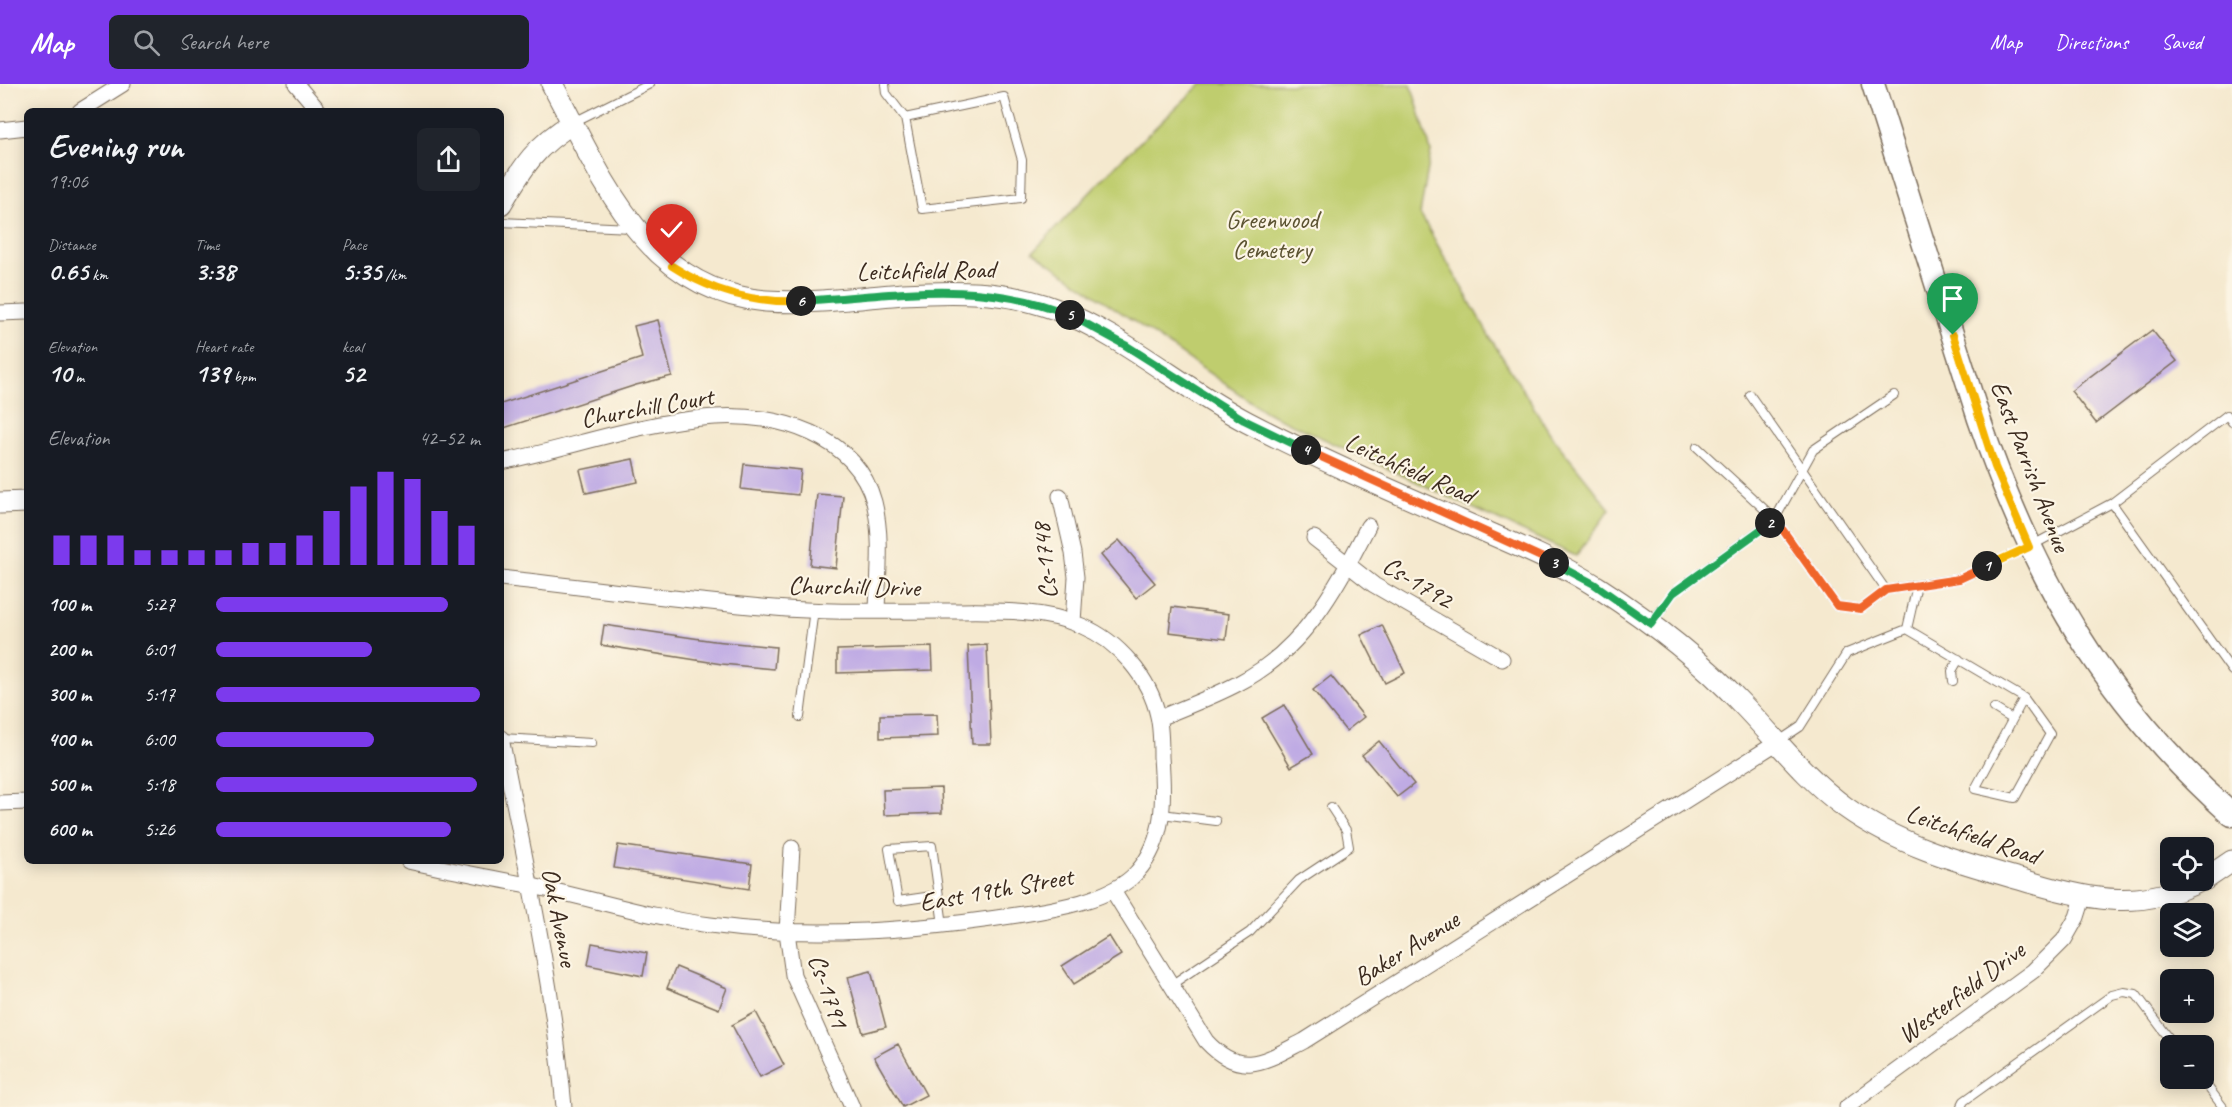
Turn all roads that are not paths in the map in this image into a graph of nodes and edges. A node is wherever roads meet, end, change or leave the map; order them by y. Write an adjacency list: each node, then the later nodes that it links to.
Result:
1 (123, 84): 7 (street)
2 (296, 84): 8 (street)
3 (552, 84): 10 (street, Leitchfield Road)
4 (650, 84): 10 (lane)
5 (885, 84): 9 (lane)
6 (1874, 84): 31 (main road, East Parrish Avenue)
7 (85, 108)
8 (316, 108)
9 (906, 118): 9 (lane)
10 (573, 123): 13 (street); 15 (street, Leitchfield Road)
11 (24, 127): 12 (street)
12 (0, 130)
13 (504, 199)
14 (504, 222): 15 (lane)
15 (634, 228): 39 (street, Leitchfield Road)
16 (24, 312): 17 (street)
17 (0, 313)
18 (1749, 395): 23 (lane)
19 (1894, 395): 23 (lane)
20 (2232, 422): 27 (lane)
21 (1697, 447): 28 (lane)
22 (504, 461): 37 (street, Churchill Court)
23 (1803, 468): 28 (lane); 35 (lane)
24 (1060, 496): 38 (street, Cs-1748)
25 (24, 502): 26 (street)
26 (0, 503)
27 (2112, 503): 31 (lane); 43 (lane)
28 (1775, 519): 35 (lane); 39 (lane)
29 (1368, 526): 32 (street)
30 (1314, 538): 32 (street, Cs-1792)
31 (2029, 547): 34 (lane); 58 (main road, East Parrish Avenue)
32 (1348, 566): 41 (street, Cs-1792); 48 (street)
33 (504, 578): 36 (street, Churchill Drive)
34 (1917, 585): 35 (lane); 40 (lane)
35 (1886, 590)
36 (814, 609): 37 (street, Churchill Drive); 47 (lane)
37 (877, 611): 38 (street, Churchill Drive)
38 (1072, 622): 48 (street, Churchill Drive)
39 (1651, 624): 51 (street, Leitchfield Road)
40 (1907, 629): 42 (lane); 51 (lane)
41 (1502, 659)
42 (1959, 659): 44 (lane); 45 (lane)
43 (2232, 671)
44 (1953, 681)
45 (2024, 698): 49 (lane); 49 (lane)
46 (1994, 708): 49 (lane)
47 (800, 717)
48 (1159, 718): 57 (street, East 19th Street)
49 (2012, 719)
50 (504, 738): 52 (lane)
51 (1778, 742): 68 (street, Leitchfield Road); 71 (street, Baker Avenue)
52 (592, 743)
53 (504, 753): 64 (street, Oak Avenue)
54 (24, 802): 55 (street)
55 (0, 803)
56 (1331, 807): 71 (lane)
57 (1162, 814): 59 (lane); 65 (street, East 19th Street)
58 (2232, 815)
59 (1216, 821)
60 (792, 848): 70 (street, Cs-1791)
61 (2232, 861): 63 (street, Leitchfield Road)
62 (423, 864): 64 (street, East 19th Street)
63 (2214, 873)
64 (530, 885): 70 (street, East 19th Street); 74 (street, Oak Avenue)
65 (1113, 891): 69 (street, East 19th Street); 71 (street, Baker Avenue)
66 (2180, 891): 68 (street, Leitchfield Road)
67 (939, 895): 67 (lane); 69 (lane)
68 (2084, 898): 76 (street, Westerfield Drive)
69 (943, 926): 70 (street, East 19th Street)
70 (787, 932): 75 (street, Cs-1791)
71 (1172, 985)
72 (2167, 1035): 77 (lane)
73 (2209, 1089): 78 (lane)
74 (564, 1107)
75 (852, 1107)
76 (1847, 1107)
77 (1961, 1107)
78 (2223, 1107)

